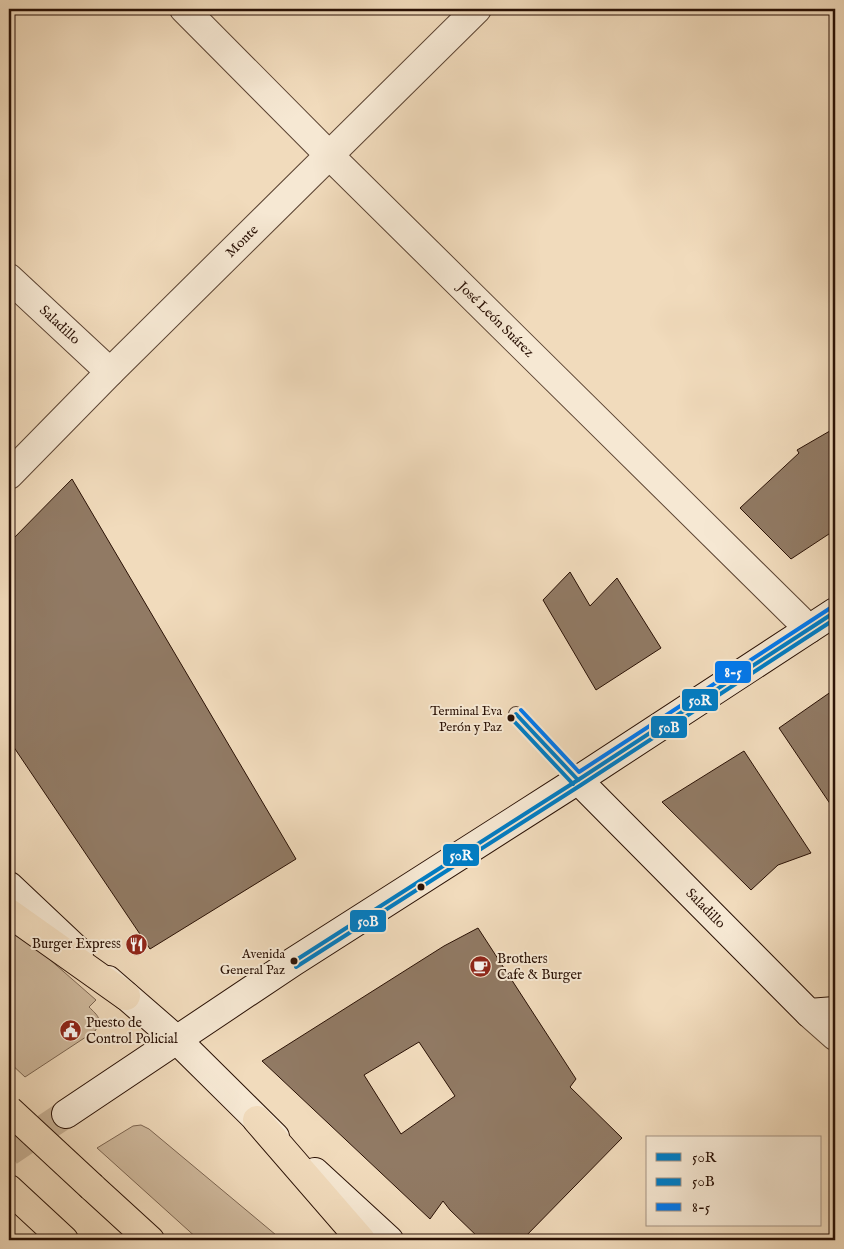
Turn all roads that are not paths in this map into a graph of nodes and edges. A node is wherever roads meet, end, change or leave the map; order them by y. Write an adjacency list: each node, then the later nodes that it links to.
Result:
1 (184, 9): 3 (street, José León Suárez)
2 (477, 9): 3 (street, Monte)
3 (330, 156): 5 (street, Monte); 8 (street, José León Suárez)
4 (9, 278): 5 (street, Saladillo)
5 (110, 372): 6 (street, Monte)
6 (9, 475)
7 (835, 612): 8 (street)
8 (809, 629): 10 (street)
9 (516, 714): 10 (lane)
10 (578, 780): 14 (street, Saladillo); 16 (street)
11 (9, 886): 13 (street)
12 (9, 913): 13 (highway)
13 (126, 996): 16 (street)
14 (822, 1012): 15 (street, Saladillo)
15 (835, 1036)
16 (177, 1040): 18 (street); 19 (street)
17 (9, 1110): 22 (highway, bridge)
18 (66, 1114)
19 (257, 1120): 23 (highway); 24 (street)
20 (9, 1189): 21 (highway)
21 (64, 1240)
22 (150, 1240)
23 (360, 1240)
24 (389, 1240)

